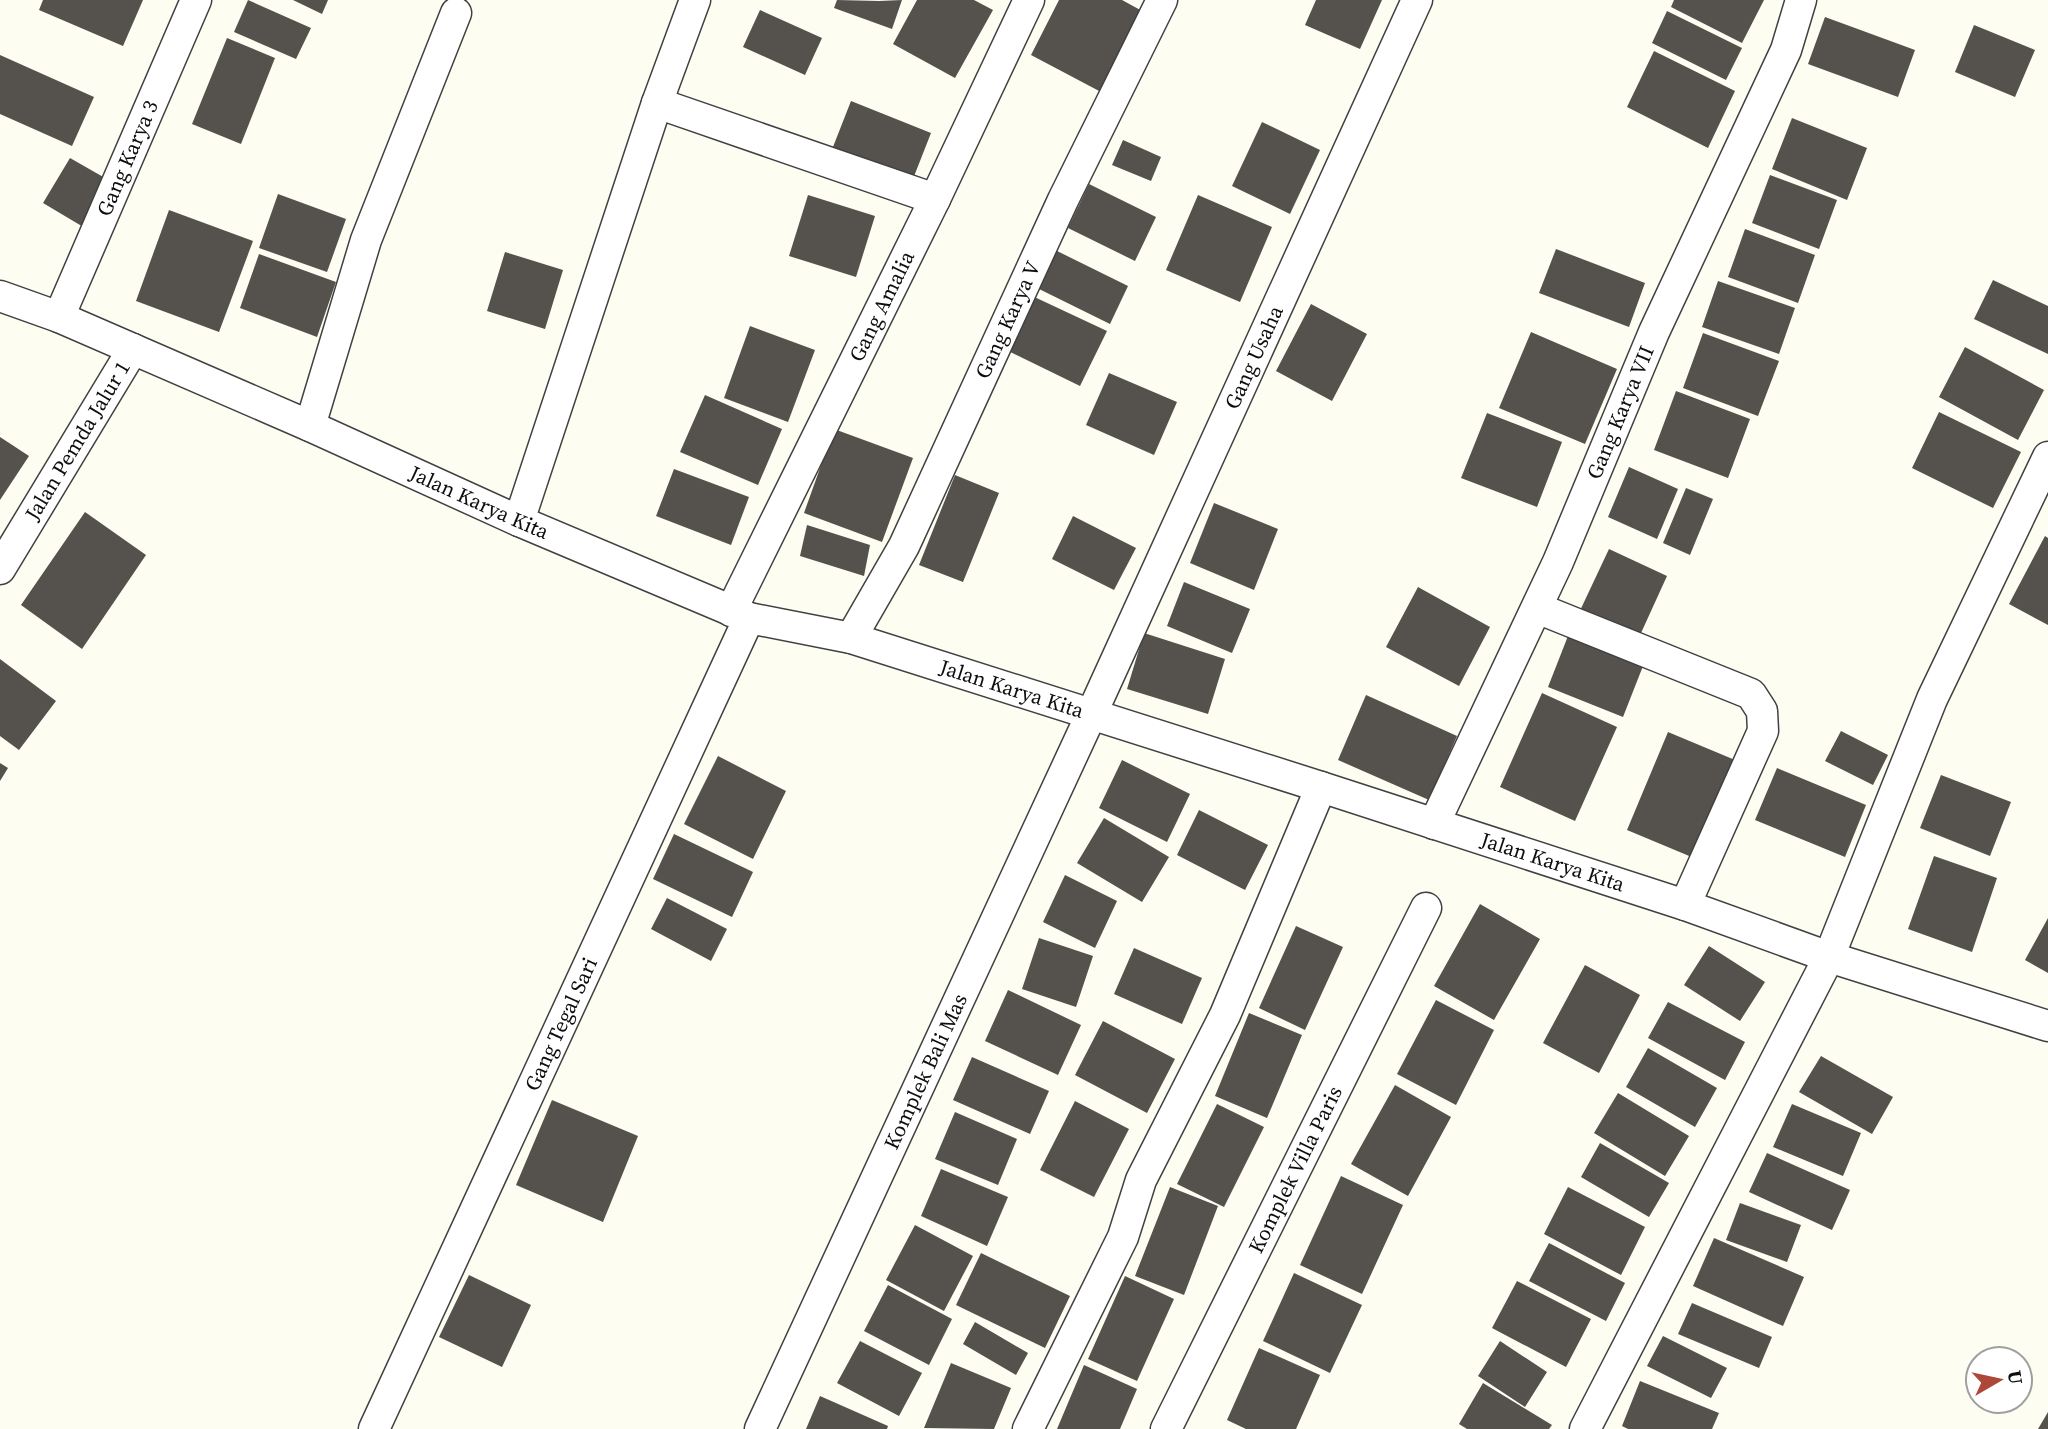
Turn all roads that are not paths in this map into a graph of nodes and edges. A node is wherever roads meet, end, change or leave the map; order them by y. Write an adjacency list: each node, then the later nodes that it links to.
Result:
1 (196, 0): 11 (street, Gang Karya 3)
2 (695, 0): 8 (street)
3 (1029, 0): 9 (street, Gang Amalia)
4 (1162, 0): 19 (street, Gang Karya V)
5 (1418, 0): 20 (street, Gang Usaha)
6 (1801, 0): 17 (street, Gang Karya VII)
7 (456, 13): 13 (street)
8 (657, 103): 9 (street); 15 (street)
9 (935, 199): 18 (street, Gang Amalia)
10 (0, 296): 11 (street, Jalan Karya Kita)
11 (59, 317): 12 (street, Jalan Karya Kita)
12 (133, 349): 13 (street, Jalan Karya Kita); 16 (street, Jalan Pemda Jalur 1)
13 (310, 426): 15 (street, Jalan Karya Kita)
14 (2048, 457): 25 (street)
15 (519, 521): 18 (street, Jalan Karya Kita)
16 (0, 569)
17 (1537, 608): 22 (street, Gang Karya VII); 23 (street)
18 (740, 614): 19 (street, Jalan Karya Kita); 27 (street, Gang Tegal Sari)
19 (851, 638): 20 (street, Jalan Karya Kita)
20 (1091, 715): 21 (street, Jalan Karya Kita); 28 (street, Komplek Bali Mas)
21 (1321, 787): 22 (street, Jalan Karya Kita); 29 (street)
22 (1434, 824): 23 (street, Jalan Karya Kita)
23 (1685, 905): 25 (street, Jalan Karya Kita)
24 (1426, 908): 30 (street, Komplek Villa Paris)
25 (1829, 957): 26 (street, Jalan Karya Kita); 31 (street)
26 (2048, 1026)
27 (374, 1429)
28 (760, 1429)
29 (1028, 1429)
30 (1166, 1429)
31 (1585, 1429)

